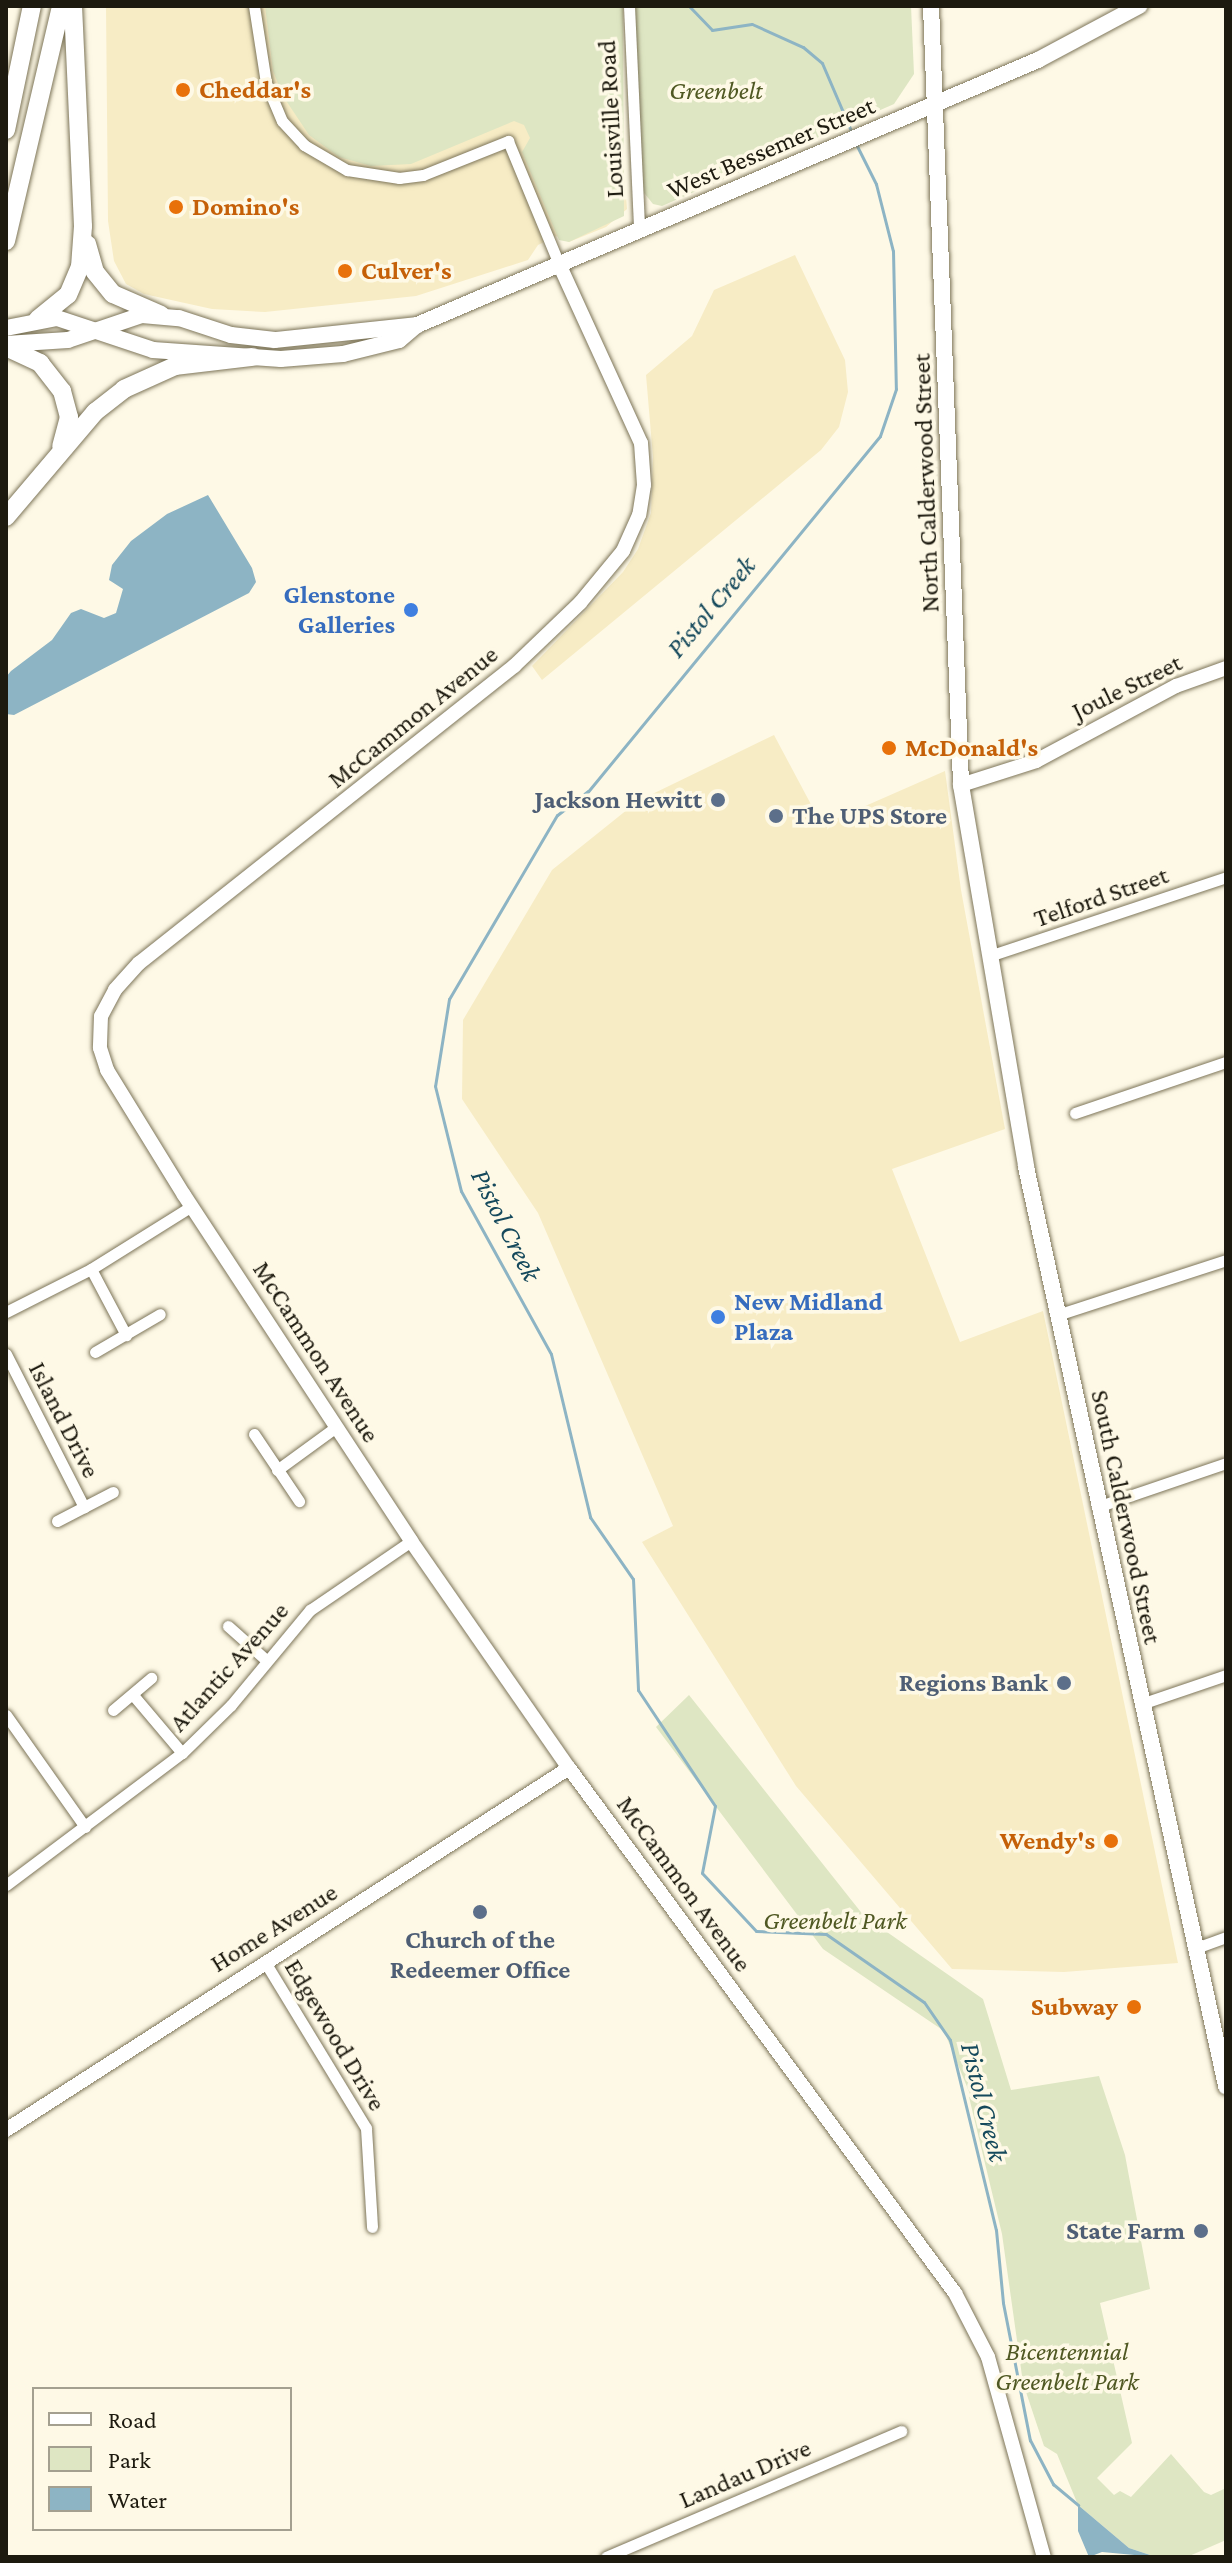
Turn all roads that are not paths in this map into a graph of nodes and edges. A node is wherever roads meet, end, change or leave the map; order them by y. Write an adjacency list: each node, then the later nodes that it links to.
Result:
1 (32, 6): 9 (highway)
2 (61, 6): 12 (highway)
3 (73, 6): 10 (highway)
4 (254, 6): 13 (street)
5 (629, 6): 11 (street, Louisville Road)
6 (931, 6): 8 (main road, North Calderwood Street)
7 (1139, 6): 8 (main road, West Bessemer Street)
8 (934, 105): 11 (main road, West Bessemer Street); 24 (main road, North Calderwood Street)
9 (6, 130)
10 (83, 226): 14 (highway); 15 (highway)
11 (639, 229): 13 (main road, West Bessemer Street)
12 (6, 241)
13 (559, 264): 16 (main road, West Bessemer Street); 29 (street, McCammon Avenue)
14 (161, 315): 16 (main road, West Bessemer Street); 18 (main road, West Bessemer Street)
15 (38, 319): 17 (main road, West Bessemer Street); 18 (main road, West Bessemer Street)
16 (417, 325): 20 (main road, West Bessemer Street)
17 (6, 328)
18 (95, 328): 19 (main road, West Bessemer Street); 20 (main road, West Bessemer Street)
19 (6, 346): 21 (highway)
20 (252, 357): 21 (highway)
21 (47, 474): 22 (highway)
22 (6, 517)
23 (1226, 668): 24 (street, Joule Street)
24 (961, 785): 26 (main road, North Calderwood Street)
25 (1226, 877): 26 (street, Telford Street)
26 (989, 956): 34 (main road, South Calderwood Street)
27 (1226, 1062): 28 (street)
28 (1075, 1113)
29 (192, 1206): 31 (street); 38 (street, McCammon Avenue)
30 (1226, 1260): 34 (street)
31 (91, 1269): 32 (street); 35 (street)
32 (6, 1312)
33 (160, 1314): 35 (street)
34 (1060, 1314): 45 (main road, South Calderwood Street)
35 (126, 1335): 36 (street)
36 (95, 1352)
37 (6, 1354): 44 (street, Island Drive)
38 (336, 1427): 41 (street); 47 (street, McCammon Avenue)
39 (254, 1434): 41 (street)
40 (1226, 1463): 45 (street)
41 (277, 1470): 43 (street)
42 (113, 1492): 44 (street, Island Drive)
43 (299, 1501)
44 (84, 1507): 46 (street, Island Drive)
45 (1097, 1507): 53 (main road, South Calderwood Street)
46 (57, 1521)
47 (411, 1541): 49 (street, Atlantic Avenue); 57 (street, McCammon Avenue)
48 (228, 1626): 49 (street)
49 (266, 1660): 56 (street, Atlantic Avenue)
50 (1226, 1675): 53 (street)
51 (151, 1678): 52 (street)
52 (133, 1695): 54 (street); 56 (street)
53 (1141, 1704): 61 (main road, South Calderwood Street)
54 (113, 1710)
55 (6, 1715): 58 (street)
56 (182, 1753): 58 (street, Atlantic Avenue)
57 (569, 1768): 62 (street, Home Avenue); 68 (street, McCammon Avenue)
58 (85, 1827): 59 (street, Atlantic Avenue)
59 (6, 1885)
60 (1226, 1937): 61 (street)
61 (1196, 1948): 63 (main road, South Calderwood Street)
62 (265, 1962): 64 (street, Home Avenue); 65 (street, Edgewood Drive)
63 (1226, 2086)
64 (6, 2130)
65 (372, 2227)
66 (901, 2431): 67 (street, Landau Drive)
67 (612, 2556)
68 (1044, 2557)

